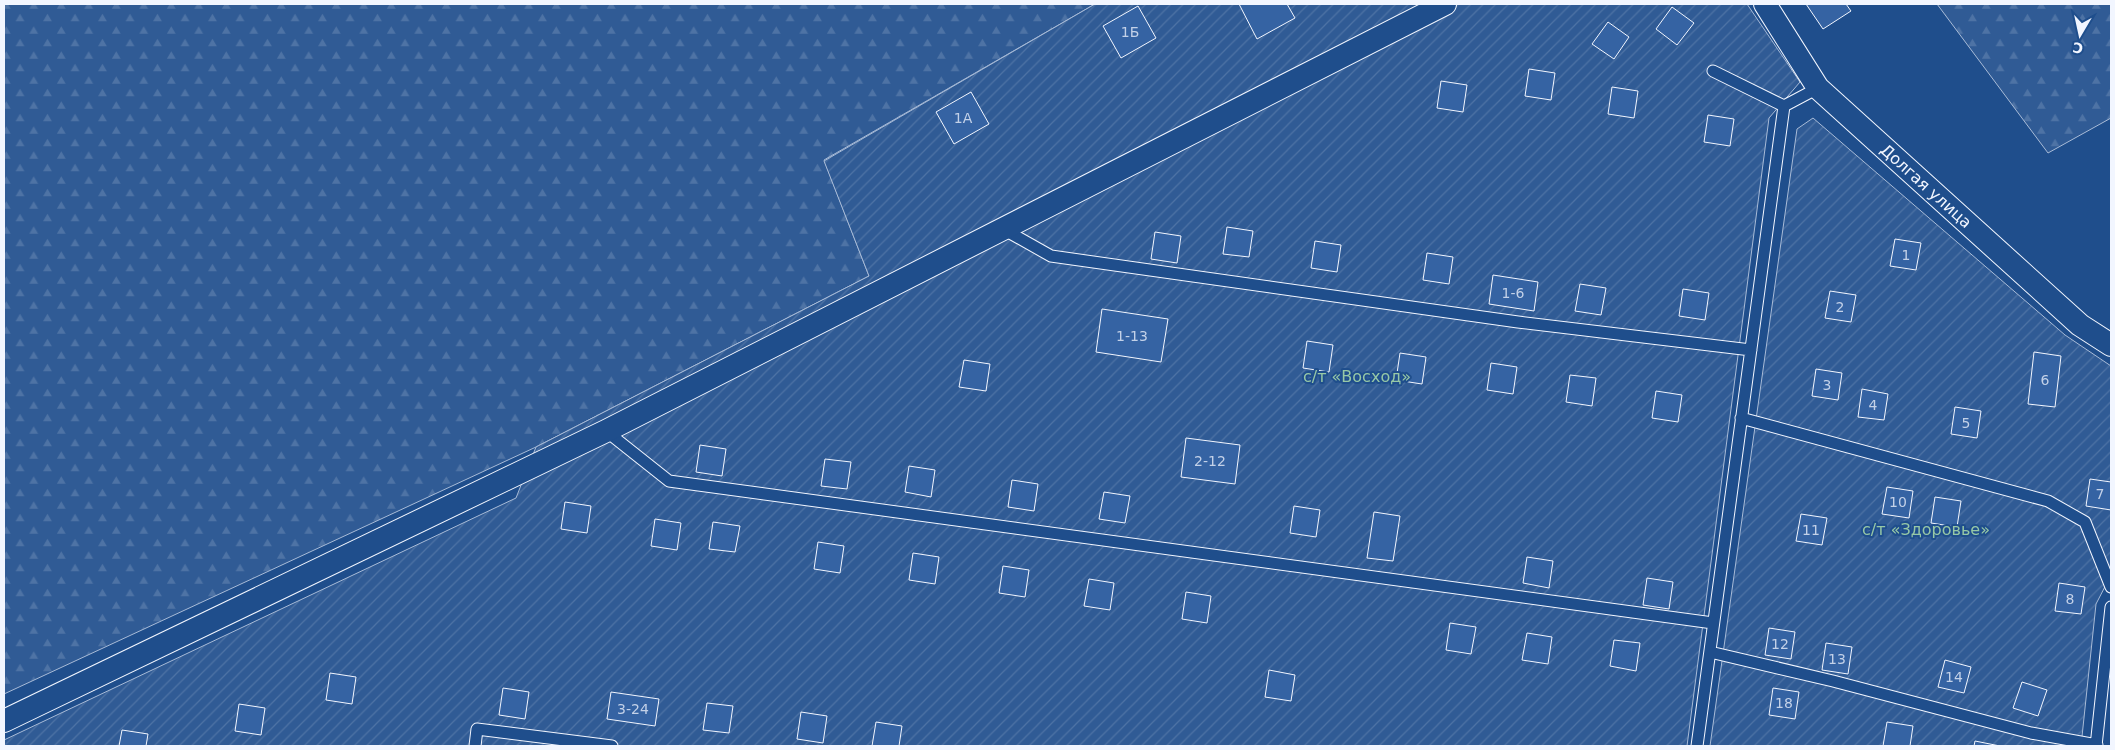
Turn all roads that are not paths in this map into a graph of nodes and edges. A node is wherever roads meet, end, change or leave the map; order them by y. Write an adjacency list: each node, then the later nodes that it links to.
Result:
1 (1445, 4): 6 (street)
2 (1766, 4): 4 (street, Долгая улица)
3 (1714, 71): 5 (lane)
4 (1818, 88): 5 (lane); 7 (street, Долгая улица)
5 (1784, 106): 8 (lane)
6 (1003, 229): 8 (lane); 10 (street)
7 (2111, 344)
8 (1751, 350): 9 (lane)
9 (1741, 418): 11 (lane); 13 (lane)
10 (606, 431): 13 (lane); 16 (street)
11 (2111, 587)
12 (2111, 607): 15 (lane)
13 (1714, 623): 14 (lane)
14 (1710, 652): 19 (lane); 20 (lane)
15 (2107, 696): 20 (lane)
16 (4, 720)
17 (475, 746): 18 (lane)
18 (612, 746)
19 (1697, 746)
20 (2097, 746)

